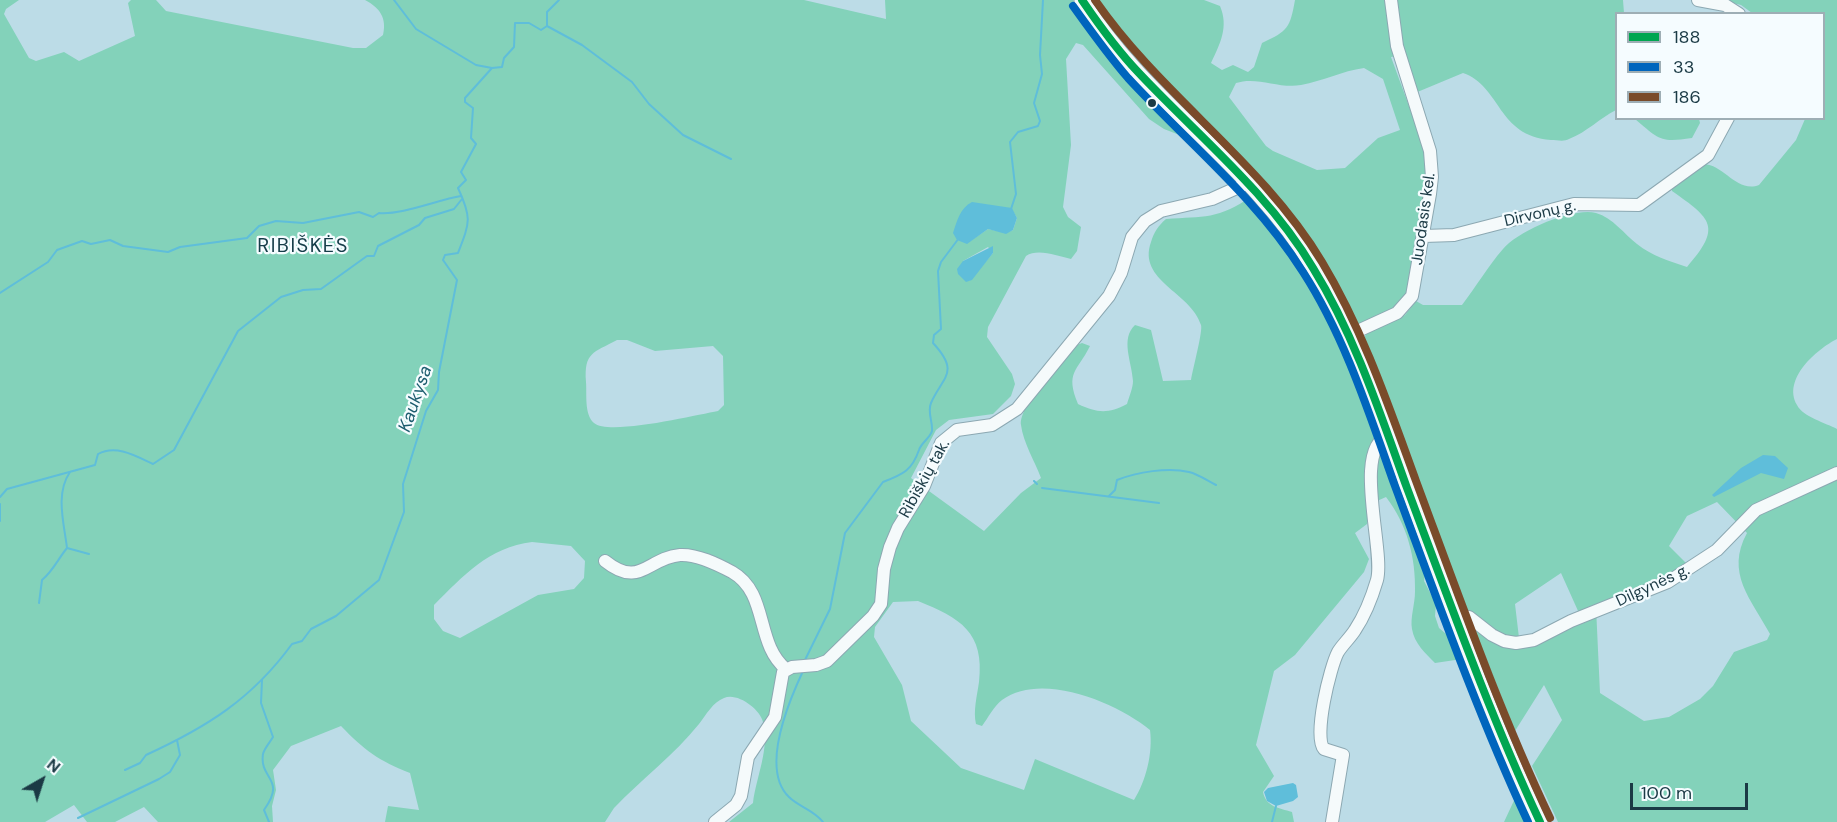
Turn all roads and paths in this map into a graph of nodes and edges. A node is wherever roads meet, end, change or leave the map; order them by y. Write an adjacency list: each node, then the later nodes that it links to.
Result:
1 (1082, 0): 6 (main road)
2 (1391, 0): 7 (street, Juodasis kel.)
3 (1698, 0): 4 (street)
4 (1736, 12)
5 (1727, 120): 7 (street, Dirvonų g.)
6 (1250, 182): 8 (main road); 13 (street, Ribiškių tak.)
7 (1424, 237): 8 (street, Juodasis kel.)
8 (1349, 335): 9 (main road)
9 (1388, 436): 12 (main road); 15 (street)
10 (1837, 473): 12 (street, Dilgynės g.)
11 (605, 561): 13 (street)
12 (1456, 616): 16 (main road)
13 (786, 669): 14 (street)
14 (714, 822)
15 (1332, 822)
16 (1540, 822)

